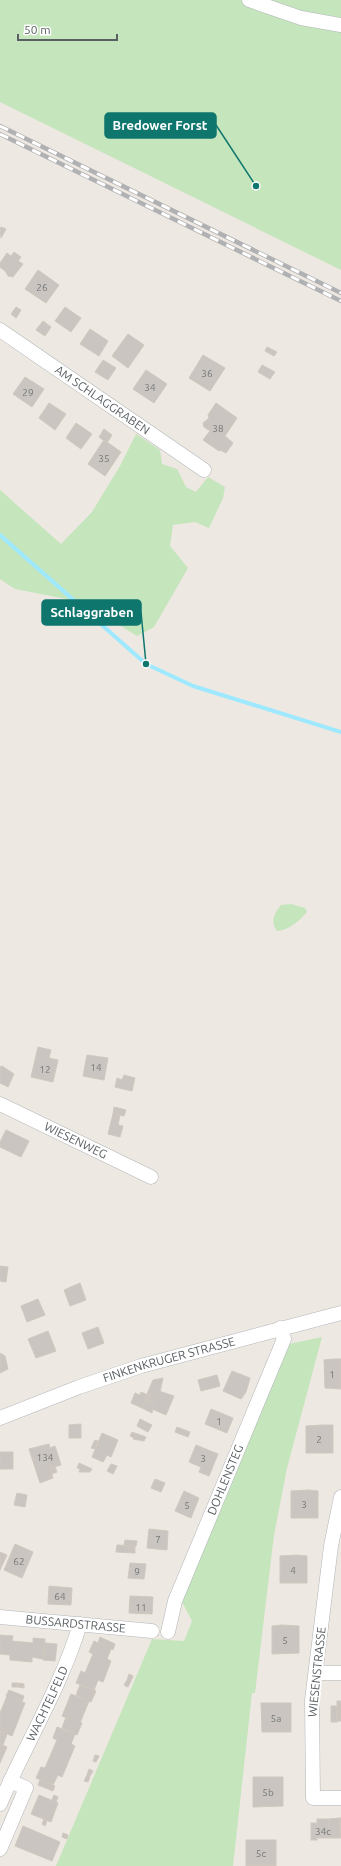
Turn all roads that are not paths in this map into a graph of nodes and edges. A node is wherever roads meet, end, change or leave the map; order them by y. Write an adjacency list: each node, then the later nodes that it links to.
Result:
1 (249, 0): 2 (street)
2 (341, 25)
3 (0, 330): 4 (street, AM SCHLAGGRABEN)
4 (204, 470)
5 (0, 1104): 6 (street, WIESENWEG)
6 (151, 1177)
7 (341, 1313): 8 (street, FINKENKRUGER STRASSE)
8 (280, 1328): 9 (street, FINKENKRUGER STRASSE); 15 (street, DOHLENSTEG)
9 (0, 1418)
10 (341, 1497): 11 (street, WIESENSTRASSE)
11 (336, 1546): 16 (street, WIESENSTRASSE)
12 (0, 1617): 13 (street, BUSSARDSTRASSE)
13 (80, 1624): 14 (street, BUSSARDSTRASSE); 18 (street, WACHTELFELD)
14 (152, 1630)
15 (168, 1632)
16 (316, 1673): 17 (street); 19 (street, WIESENSTRASSE)
17 (341, 1673)
18 (10, 1781): 20 (street, WACHTELFELD); 22 (street)
19 (341, 1798)
20 (0, 1804)
21 (0, 1812): 22 (street)
22 (14, 1818): 23 (street)
23 (0, 1849)

